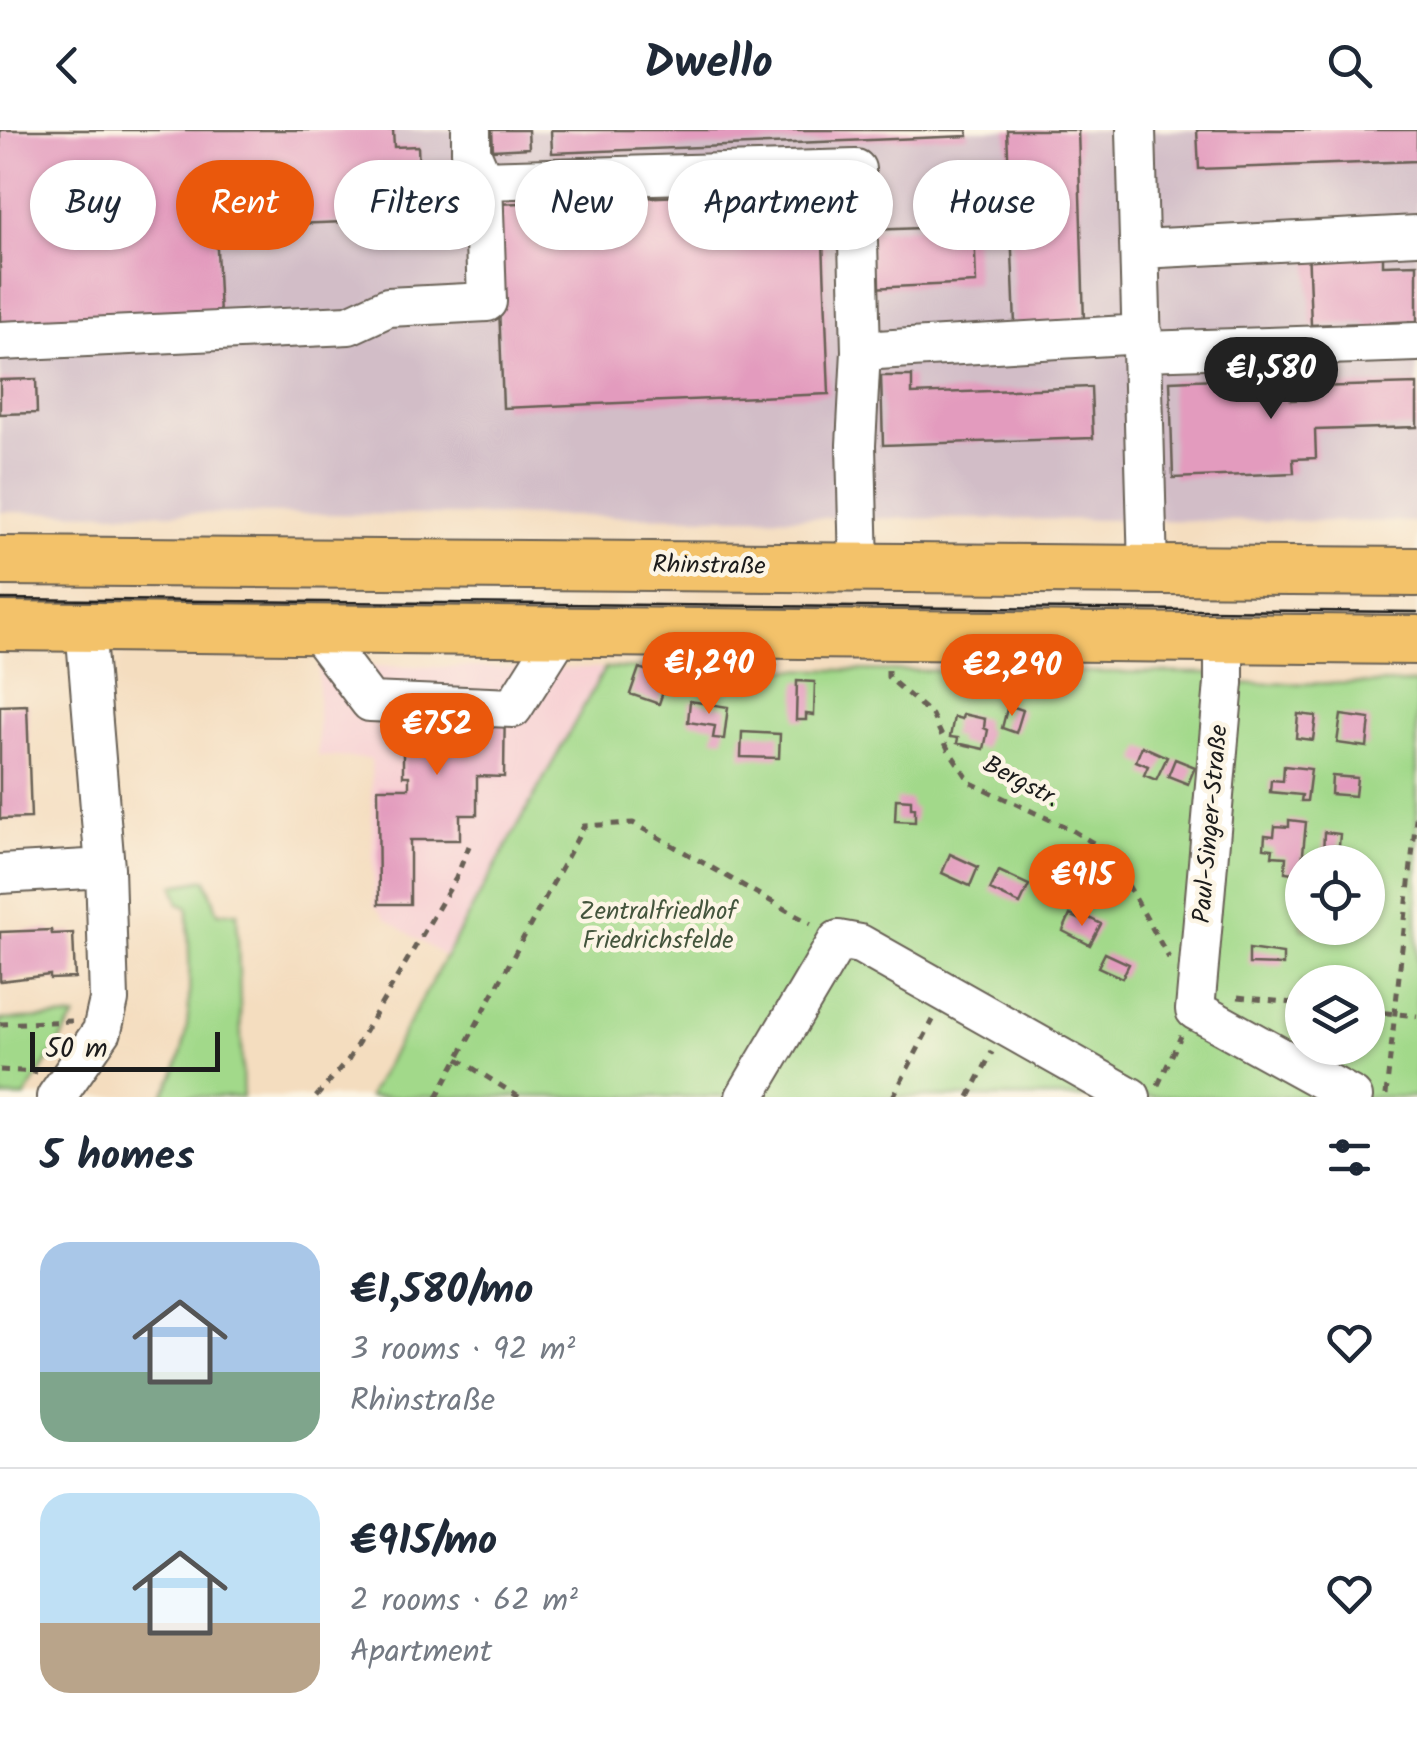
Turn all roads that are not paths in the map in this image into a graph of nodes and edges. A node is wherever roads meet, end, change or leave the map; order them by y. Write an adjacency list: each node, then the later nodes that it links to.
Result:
1 (470, 130): 3 (street)
2 (1136, 130): 6 (street)
3 (475, 160)
4 (495, 180): 11 (street)
5 (1417, 235): 6 (street)
6 (1140, 249): 9 (street)
7 (485, 250): 8 (street)
8 (0, 340)
9 (1143, 342): 10 (street); 11 (street); 14 (street)
10 (1417, 342)
11 (861, 352): 13 (street)
12 (0, 560): 13 (main road, Rhinstraße)
13 (858, 568): 14 (main road, Rhinstraße)
14 (1148, 570): 15 (main road, Rhinstraße)
15 (1417, 572)
16 (0, 626): 17 (main road)
17 (86, 626): 18 (main road); 22 (street)
18 (316, 630): 19 (main road); 19 (street)
19 (561, 632): 20 (main road)
20 (1224, 638): 21 (main road); 27 (street, Paul-Singer-Straße)
21 (1417, 640)
22 (104, 868): 23 (street); 24 (street)
23 (0, 874)
24 (56, 1097)
25 (746, 1097): 26 (street)
26 (1131, 1097)
27 (1354, 1097)

